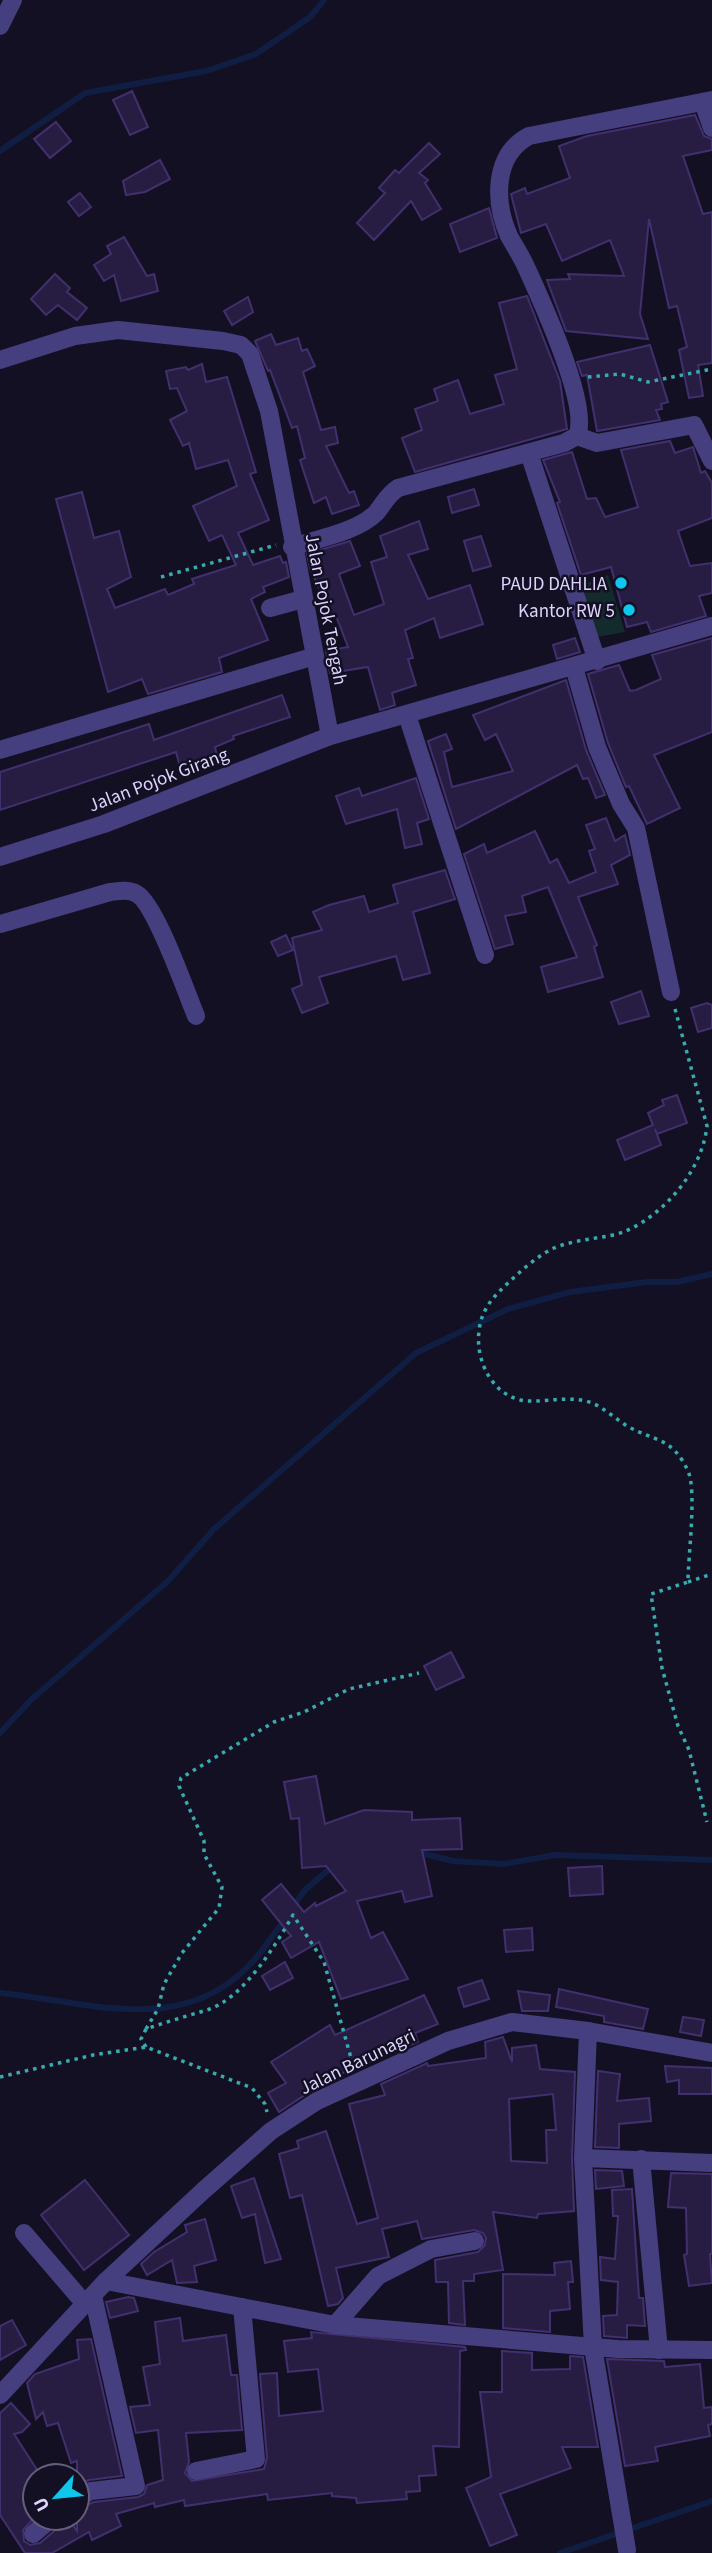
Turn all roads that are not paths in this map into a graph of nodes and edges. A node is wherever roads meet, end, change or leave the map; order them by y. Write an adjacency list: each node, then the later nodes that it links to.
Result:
1 (13, 0): 2 (street)
2 (0, 26)
3 (708, 101): 4 (street); 6 (street)
4 (712, 128)
5 (1, 360): 9 (street, Jalan Pojok Tengah)
6 (577, 436): 7 (street); 8 (street)
7 (529, 453): 9 (street); 14 (street)
8 (712, 461)
9 (292, 544): 10 (street, Jalan Pojok Tengah)
10 (303, 599): 11 (street); 13 (street, Jalan Pojok Tengah)
11 (270, 608)
12 (712, 626): 14 (street)
13 (315, 656): 17 (street, Jalan Pojok Tengah); 18 (street)
14 (597, 661): 15 (street)
15 (574, 667): 16 (street); 22 (street)
16 (407, 715): 17 (street); 21 (street)
17 (330, 736): 19 (street, Jalan Pojok Girang)
18 (0, 750)
19 (0, 857)
20 (0, 924): 23 (street)
21 (485, 955)
22 (671, 992)
23 (196, 1016)
24 (588, 2031): 25 (street, Jalan Barunagri); 26 (street); 31 (street, Jalan Barunagri)
25 (712, 2053)
26 (583, 2158): 27 (street); 35 (street)
27 (641, 2159): 28 (street); 36 (street)
28 (712, 2163)
29 (24, 2233): 32 (street)
30 (475, 2241): 34 (street)
31 (106, 2281): 32 (street, Jalan Barunagri); 33 (street)
32 (89, 2300): 38 (street, Jalan Barunagri); 40 (street)
33 (242, 2307): 34 (street); 39 (street)
34 (335, 2325): 35 (street)
35 (593, 2347): 36 (street); 43 (street)
36 (659, 2350): 37 (street)
37 (712, 2350)
38 (0, 2395)
39 (195, 2471)
40 (91, 2491)
41 (35, 2532): 42 (street)
42 (33, 2534)
43 (627, 2550)

